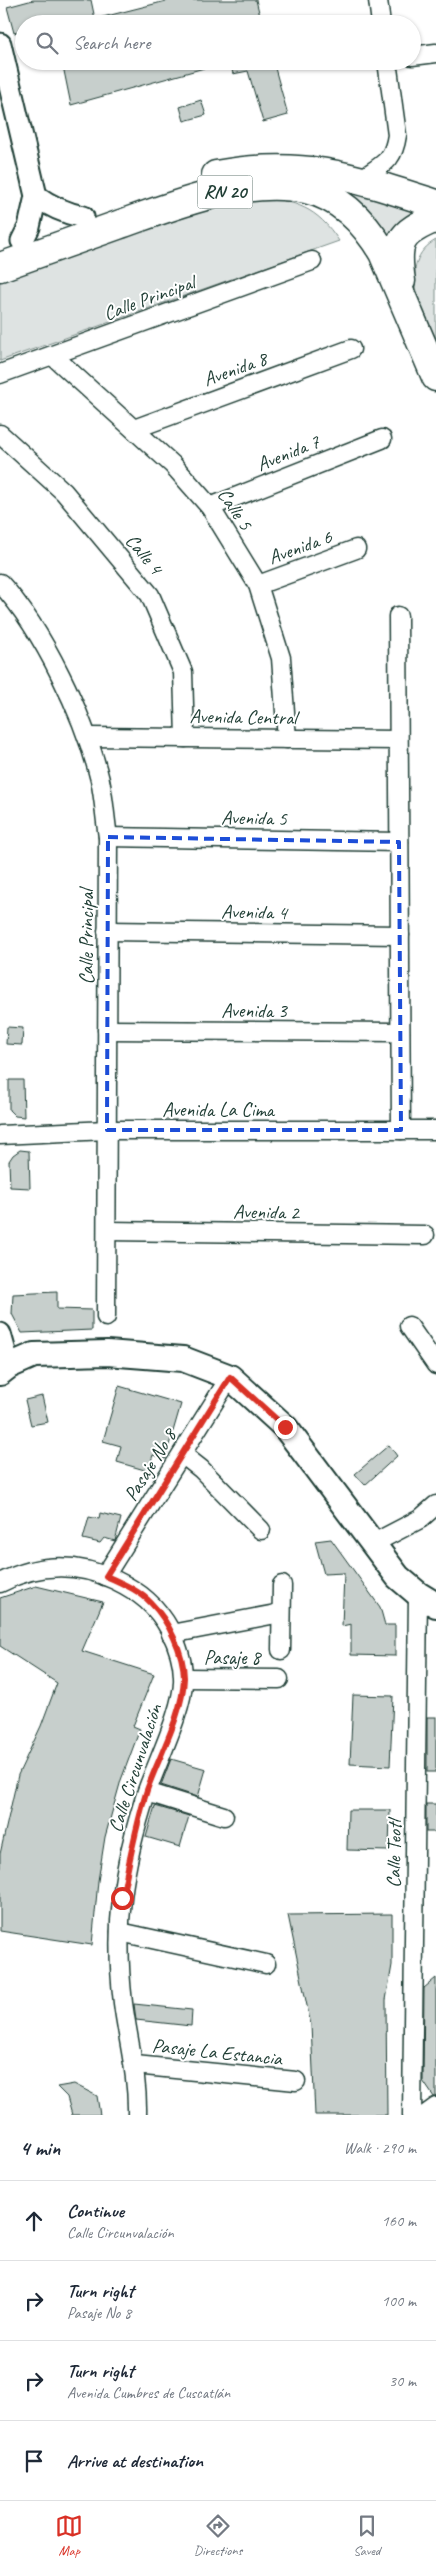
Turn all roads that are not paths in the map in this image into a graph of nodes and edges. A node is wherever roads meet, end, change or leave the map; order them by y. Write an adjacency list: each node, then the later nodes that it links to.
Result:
1 (378, 0): 2 (street)
2 (380, 15)
3 (0, 44): 8 (street)
4 (436, 53): 5 (street)
5 (421, 55)
6 (387, 70): 7 (street)
7 (360, 180): 9 (highway, RN 20); 10 (highway, RN 20)
8 (36, 196): 10 (street); 12 (street)
9 (436, 204)
10 (83, 217): 12 (highway, RN 20)
11 (436, 218): 15 (highway)
12 (11, 245)
13 (312, 261): 17 (street, Calle Principal)
14 (0, 267): 15 (highway, RN 20)
15 (404, 300): 19 (highway, RN 20)
16 (351, 348): 20 (street, Avenida 8)
17 (53, 356): 18 (street, Calle Principal); 20 (street, Calle 5)
18 (0, 374)
19 (436, 377)
20 (134, 429): 23 (street, Calle 5)
21 (0, 434): 29 (street, Calle 4)
22 (382, 439): 23 (street, Avenida 7)
23 (210, 506): 26 (street, Calle 5)
24 (356, 549): 26 (street, Avenida 6)
25 (0, 583): 28 (street, Calle Principal)
26 (258, 585): 30 (street, Calle 5)
27 (398, 616): 31 (street)
28 (88, 737): 29 (street, Avenida Central); 32 (street, Calle Principal)
29 (185, 738): 30 (street, Avenida Central)
30 (287, 739): 31 (street, Avenida Central)
31 (398, 740): 33 (street)
32 (108, 837): 33 (street, Avenida 5); 34 (street, Calle Principal)
33 (399, 842): 35 (street)
34 (107, 931): 35 (street, Avenida 4); 36 (street, Calle Principal)
35 (400, 935): 37 (street)
36 (107, 1030): 37 (street, Avenida 3); 38 (street, Calle Principal)
37 (400, 1032): 39 (street)
38 (107, 1130): 39 (street, Avenida La Cima); 41 (street, Avenida La Cima); 42 (street, Calle Principal)
39 (401, 1130): 40 (street, Avenida La Cima)
40 (436, 1130)
41 (0, 1135)
42 (106, 1231): 43 (street, Avenida 2); 44 (street, Calle Principal)
43 (425, 1235)
44 (106, 1317)
45 (410, 1326): 47 (street)
46 (0, 1334): 48 (street)
47 (436, 1365)
48 (4, 1369): 49 (main road)
49 (230, 1377): 50 (street, Pasaje No 8); 54 (main road)
50 (182, 1454): 53 (street); 55 (street, Pasaje No 8)
51 (436, 1505): 52 (street)
52 (428, 1518): 54 (street)
53 (261, 1530)
54 (372, 1544): 58 (main road)
55 (106, 1576): 56 (street, Calle Circunvalación); 60 (street, Calle Circunvalación)
56 (0, 1583)
57 (282, 1585): 59 (street)
58 (427, 1600): 72 (street, Calle Teotl)
59 (281, 1613): 60 (street); 61 (street)
60 (172, 1634): 62 (street, Calle Circunvalación)
61 (281, 1650)
62 (184, 1678): 63 (street, Pasaje 8); 64 (street, Calle Circunvalación)
63 (279, 1678)
64 (147, 1792): 65 (street); 66 (street, Calle Circunvalación)
65 (224, 1816)
66 (120, 1932): 67 (street); 68 (street, Calle Circunvalación)
67 (266, 1964)
68 (135, 2065): 69 (street, Pasaje La Estancia); 71 (street, Calle Circunvalación)
69 (296, 2081)
70 (436, 2107): 73 (street)
71 (137, 2115)
72 (412, 2115)
73 (425, 2115)

